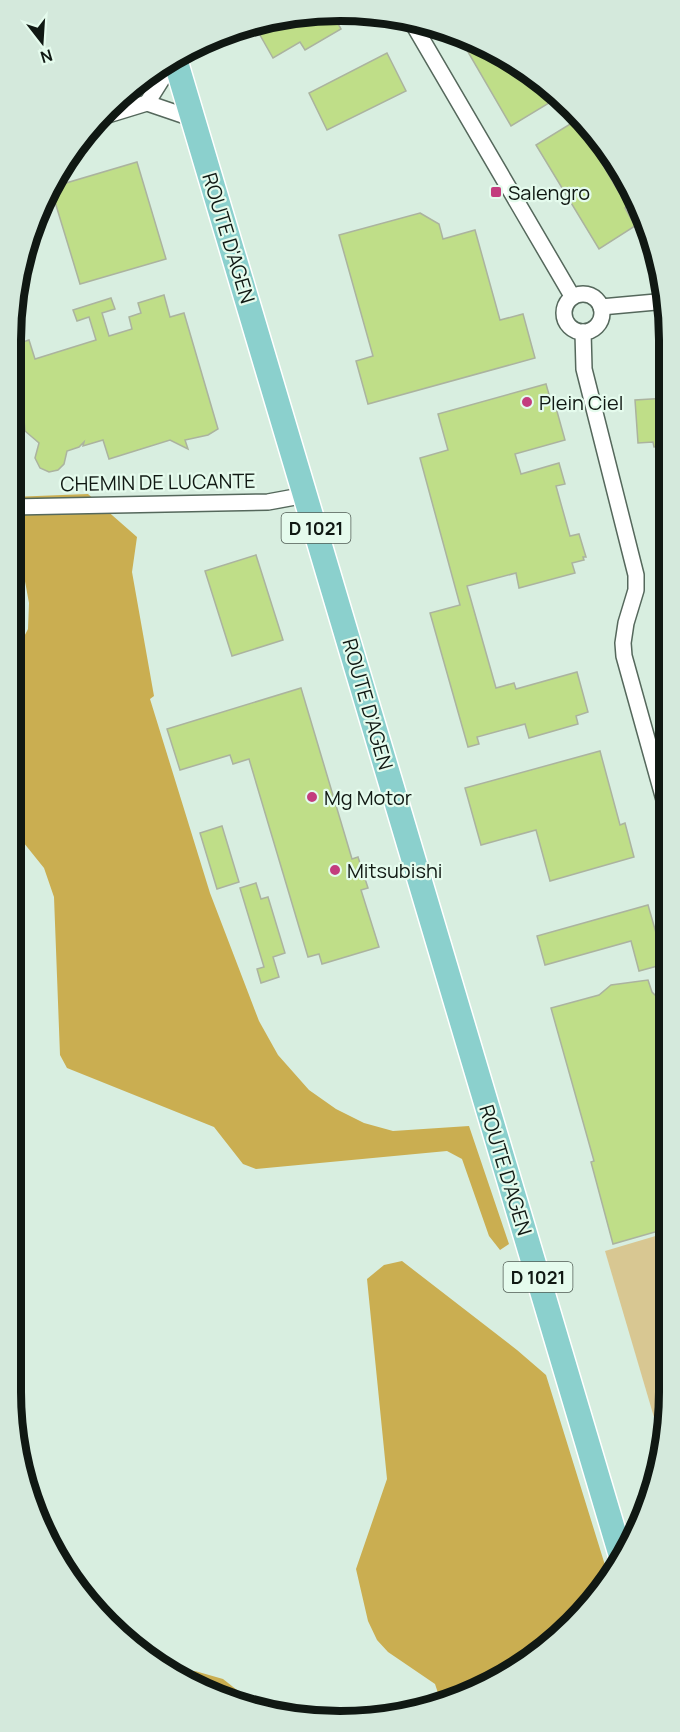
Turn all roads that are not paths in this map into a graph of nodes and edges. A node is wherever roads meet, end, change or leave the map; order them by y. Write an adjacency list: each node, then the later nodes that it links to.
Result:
1 (417, 31): 7 (street)
2 (177, 66): 6 (main road, ROUTE D'AGEN / D 1021)
3 (166, 73): 4 (street)
4 (147, 103): 5 (street); 6 (street)
5 (116, 113)
6 (194, 120): 11 (main road, ROUTE D'AGEN / D 1021)
7 (572, 297): 9 (street); 10 (street)
8 (656, 302): 9 (street)
9 (601, 307): 10 (street)
10 (583, 332): 13 (street)
11 (306, 495): 12 (street, CHEMIN DE LUCANTE); 14 (main road, ROUTE D'AGEN / D 1021)
12 (21, 507)
13 (659, 782)
14 (618, 1547)

